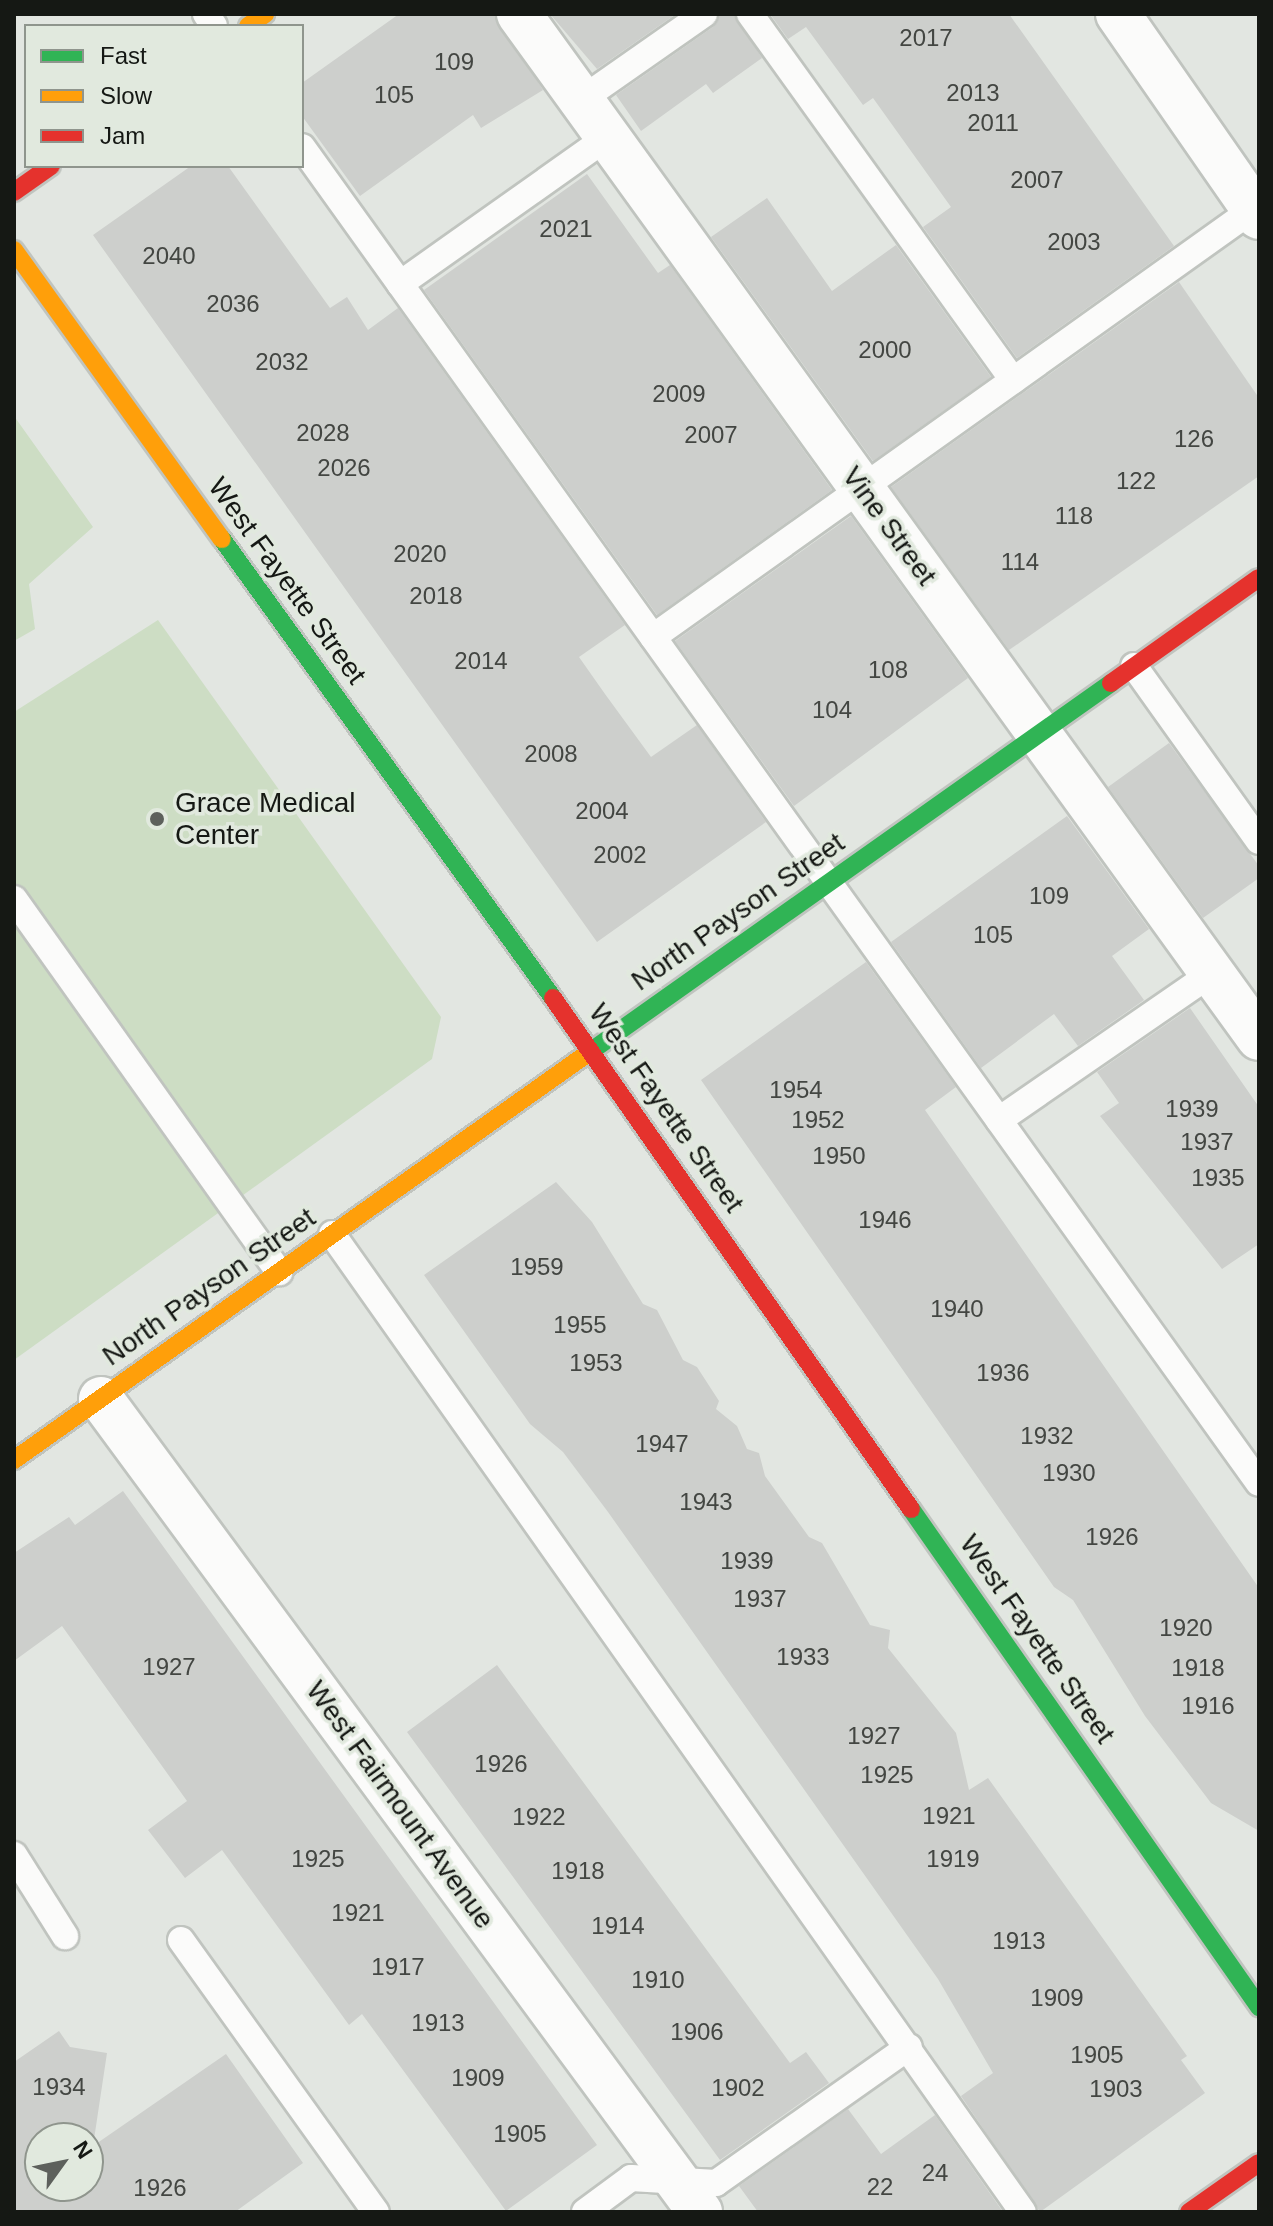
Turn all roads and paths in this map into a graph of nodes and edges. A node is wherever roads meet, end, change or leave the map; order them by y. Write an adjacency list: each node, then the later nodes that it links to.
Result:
1 (519, 14): 5 (street, Vine Street)
2 (704, 14): 5 (lane)
3 (750, 14): 13 (lane)
4 (1118, 14): 10 (street)
5 (581, 100): 6 (street, Vine Street)
6 (608, 137): 12 (lane); 14 (street, Vine Street)
7 (304, 150): 12 (lane)
8 (48, 168): 9 (street)
9 (14, 192)
10 (1257, 210): 13 (lane)
11 (14, 250): 24 (street, West Fayette Street)
12 (400, 284): 16 (lane)
13 (1013, 380): 14 (lane)
14 (861, 487): 16 (lane); 18 (street, Vine Street)
15 (1259, 578): 17 (street, North Payson Street)
16 (653, 637): 20 (lane)
17 (1134, 666): 18 (street, North Payson Street); 19 (lane)
18 (1040, 733): 20 (street, North Payson Street); 22 (street, Vine Street)
19 (1259, 841)
20 (829, 882): 24 (street, North Payson Street); 25 (lane)
21 (14, 899): 27 (lane)
22 (1212, 973): 23 (street, Vine Street); 25 (lane)
23 (1259, 1038)
24 (591, 1051): 26 (street, North Payson Street); 34 (street, West Fayette Street)
25 (999, 1120): 30 (lane)
26 (332, 1234): 27 (street, North Payson Street); 35 (lane)
27 (279, 1272): 28 (street, North Payson Street)
28 (101, 1399): 29 (street, North Payson Street); 37 (street, West Fairmount Avenue)
29 (14, 1460)
30 (1259, 1483)
31 (14, 1855): 32 (lane)
32 (65, 1936)
33 (181, 1940): 38 (lane)
34 (1259, 2007)
35 (909, 2047): 37 (lane); 40 (lane)
36 (1259, 2163): 41 (street)
37 (689, 2196): 39 (lane)
38 (376, 2212)
39 (585, 2212)
40 (1023, 2212)
41 (1189, 2212)

